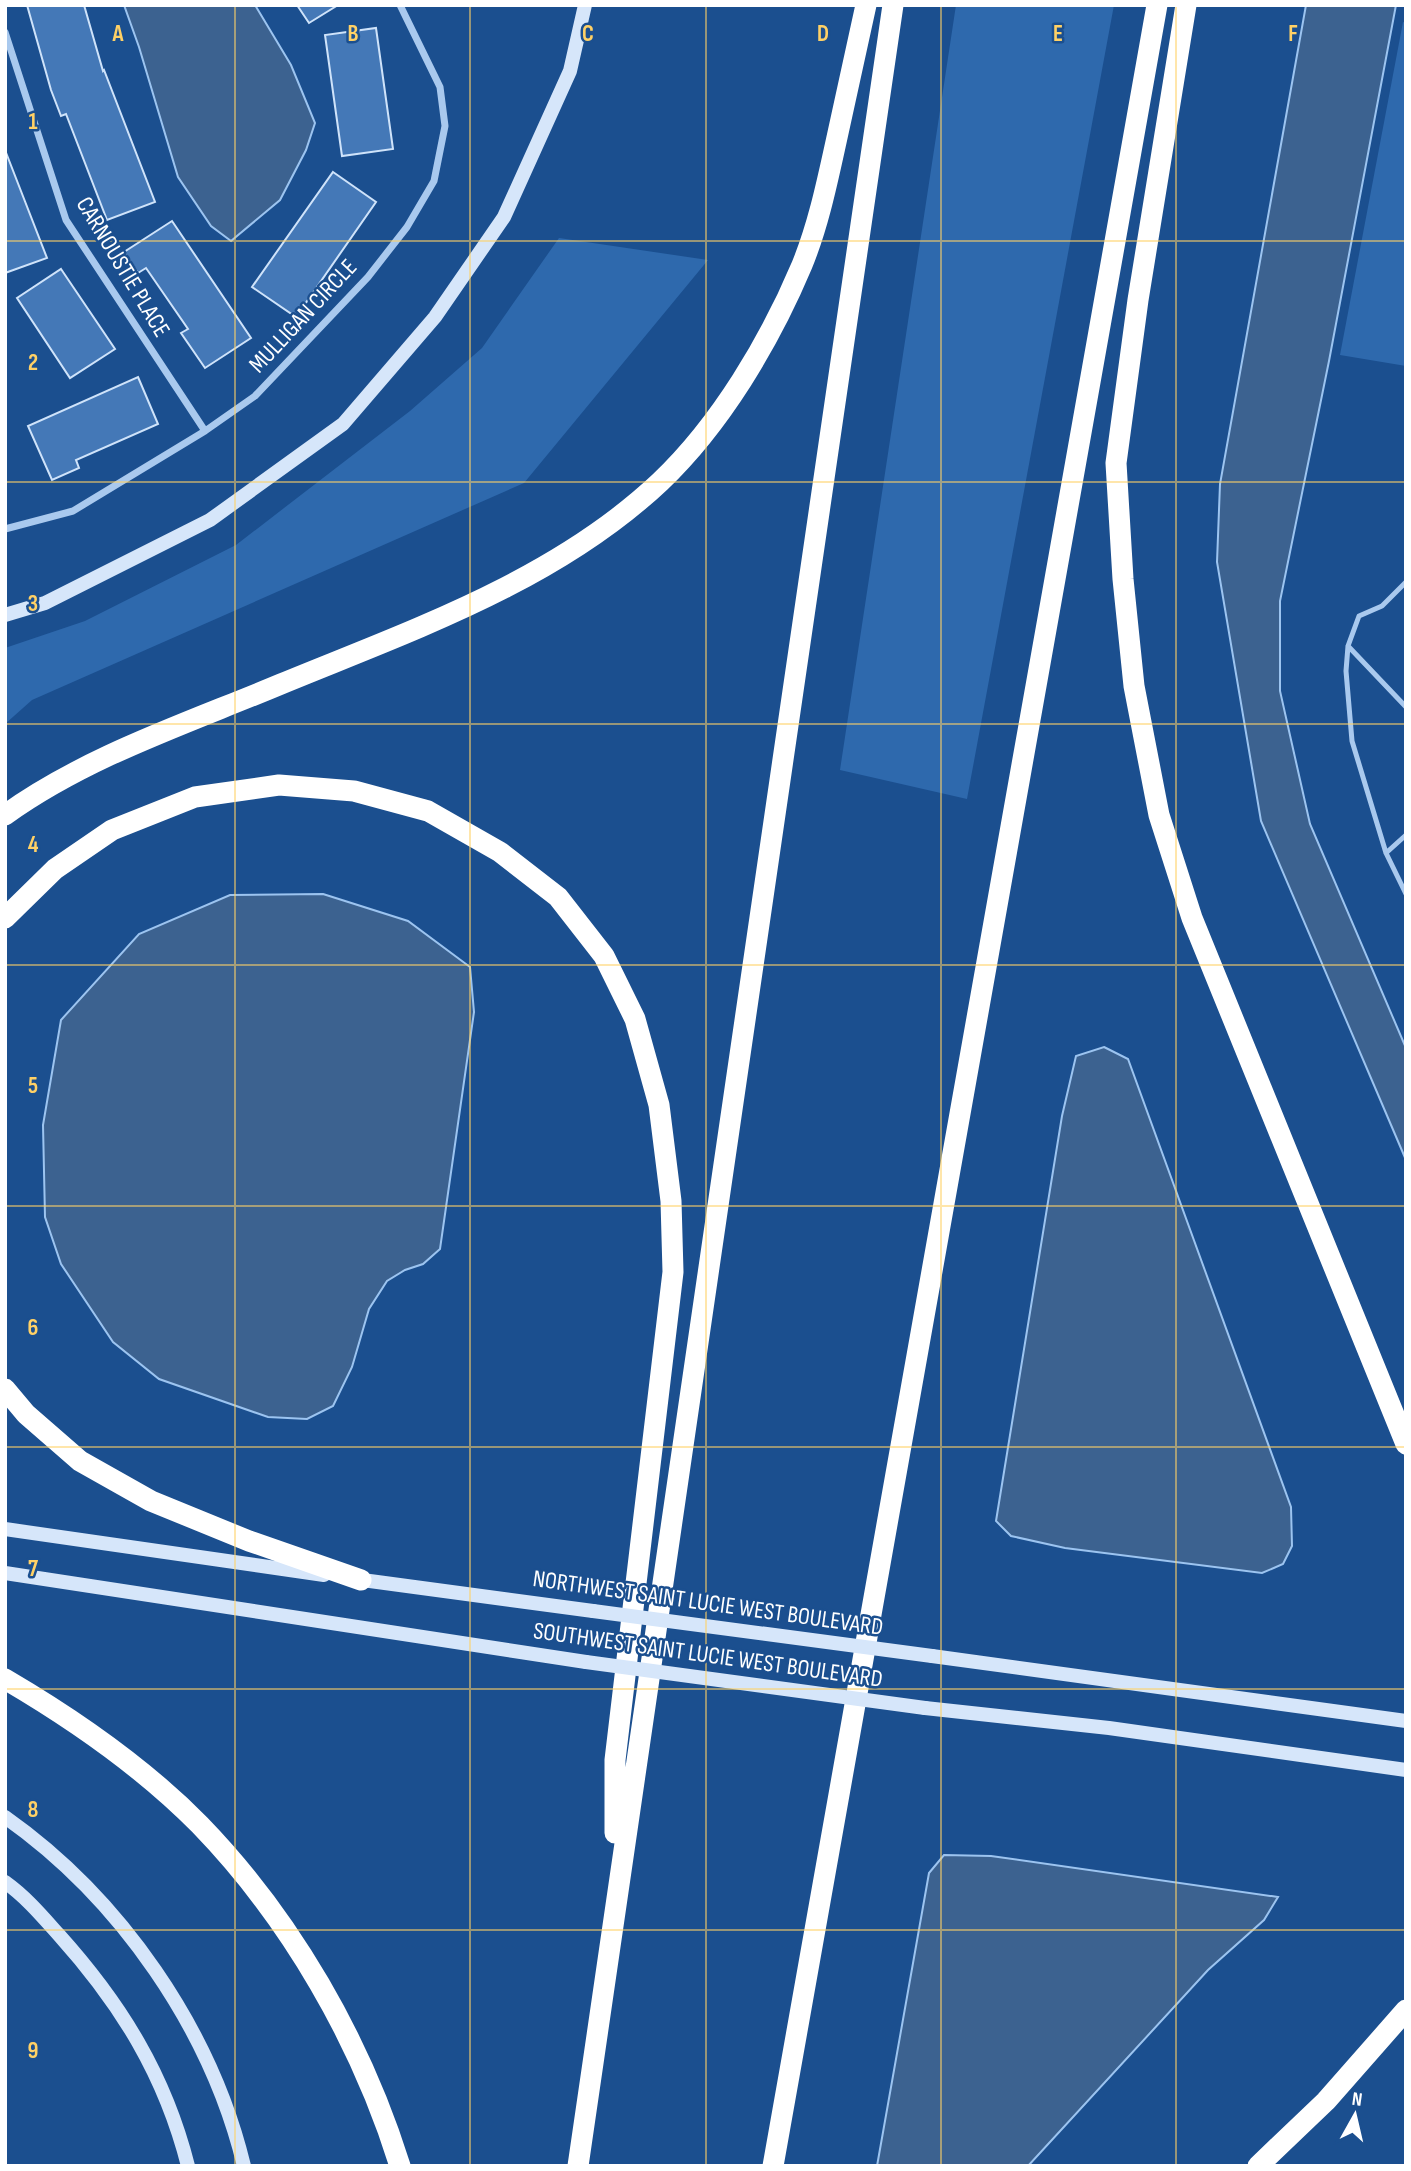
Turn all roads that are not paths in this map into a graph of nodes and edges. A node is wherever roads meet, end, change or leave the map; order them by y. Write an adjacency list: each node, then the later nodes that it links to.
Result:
1 (400, 5): 8 (street, MULLIGAN CIRCLE)
2 (585, 5): 11 (main road)
3 (866, 5): 14 (highway)
4 (893, 5): 29 (highway)
5 (1157, 5): 35 (highway)
6 (1186, 5): 20 (highway)
7 (5, 32): 8 (street, CARNOUSTIE PLACE)
8 (205, 431): 9 (street, MULLIGAN CIRCLE)
9 (5, 529)
10 (1406, 582): 12 (lane)
11 (5, 613)
12 (1348, 646): 13 (lane); 16 (lane)
13 (1406, 707)
14 (5, 815)
15 (1406, 835): 16 (lane)
16 (1386, 853): 17 (lane)
17 (1406, 894)
18 (5, 918): 29 (highway)
19 (5, 1389): 23 (highway)
20 (1406, 1444)
21 (5, 1529): 23 (main road, NORTHWEST SAINT LUCIE WEST BOULEVARD)
22 (5, 1573): 26 (main road, SOUTHWEST SAINT LUCIE WEST BOULEVARD, bridge)
23 (361, 1580): 25 (main road, NORTHWEST SAINT LUCIE WEST BOULEVARD, bridge)
24 (5, 1679): 33 (highway)
25 (1406, 1721)
26 (1406, 1769)
27 (5, 1818): 32 (main road)
28 (5, 1882): 31 (main road)
29 (615, 1910): 34 (highway)
30 (1406, 2010): 36 (highway)
31 (188, 2166)
32 (244, 2166)
33 (400, 2166)
34 (578, 2166)
35 (773, 2166)
36 (1258, 2166)

